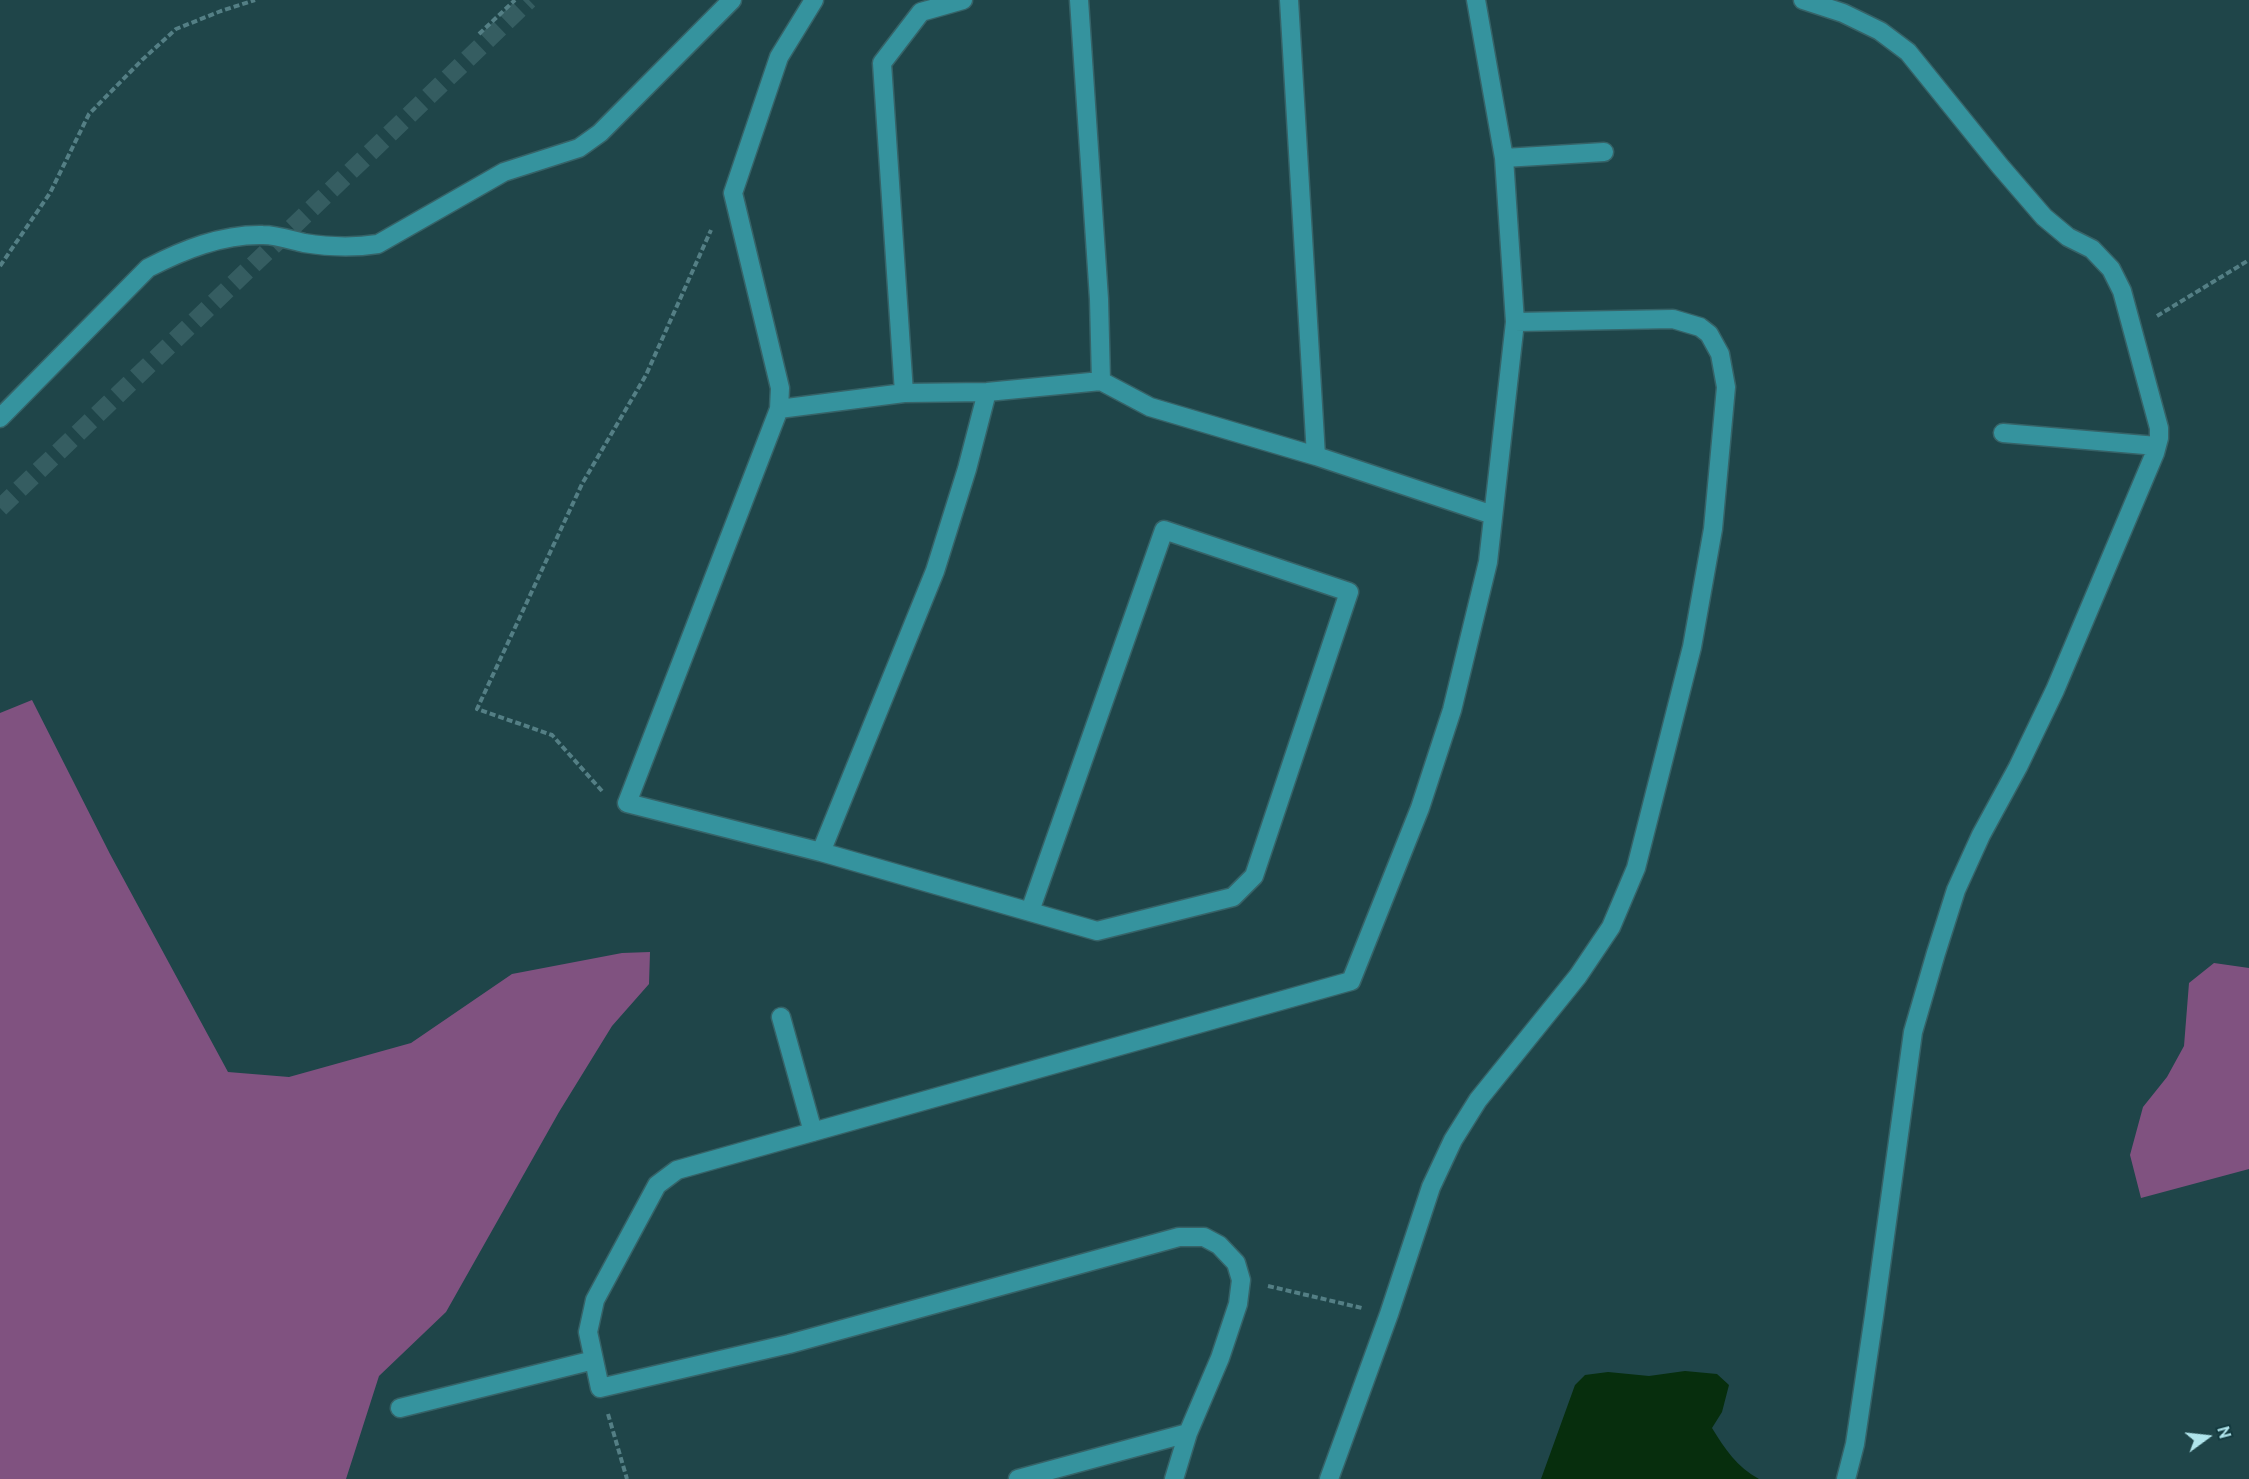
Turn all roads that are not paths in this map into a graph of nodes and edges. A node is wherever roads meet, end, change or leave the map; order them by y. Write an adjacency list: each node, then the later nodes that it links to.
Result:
1 (732, 0): 16 (street)
2 (814, 0): 15 (street)
3 (963, 0): 14 (street)
4 (1078, 0): 12 (street)
5 (1289, 0): 19 (street)
6 (1476, 0): 10 (street)
7 (1803, 0): 8 (street)
8 (1841, 7): 18 (street)
9 (1604, 152): 10 (street)
10 (1504, 158): 11 (street)
11 (1515, 322): 20 (street); 30 (street)
12 (1101, 381): 13 (street); 19 (street)
13 (987, 392): 14 (street); 21 (street)
14 (904, 393): 15 (street)
15 (778, 409): 21 (street)
16 (0, 418)
17 (2003, 433): 18 (street)
18 (2157, 446): 31 (street)
19 (1316, 456): 20 (street)
20 (1493, 515): 24 (street)
21 (821, 852): 22 (street)
22 (1030, 911): 22 (street)
23 (781, 1017): 24 (street)
24 (813, 1132): 25 (street)
25 (594, 1360): 26 (street); 27 (street)
26 (400, 1408)
27 (1188, 1433): 28 (street); 29 (street)
28 (1018, 1479)
29 (1174, 1479)
30 (1329, 1479)
31 (1846, 1479)

